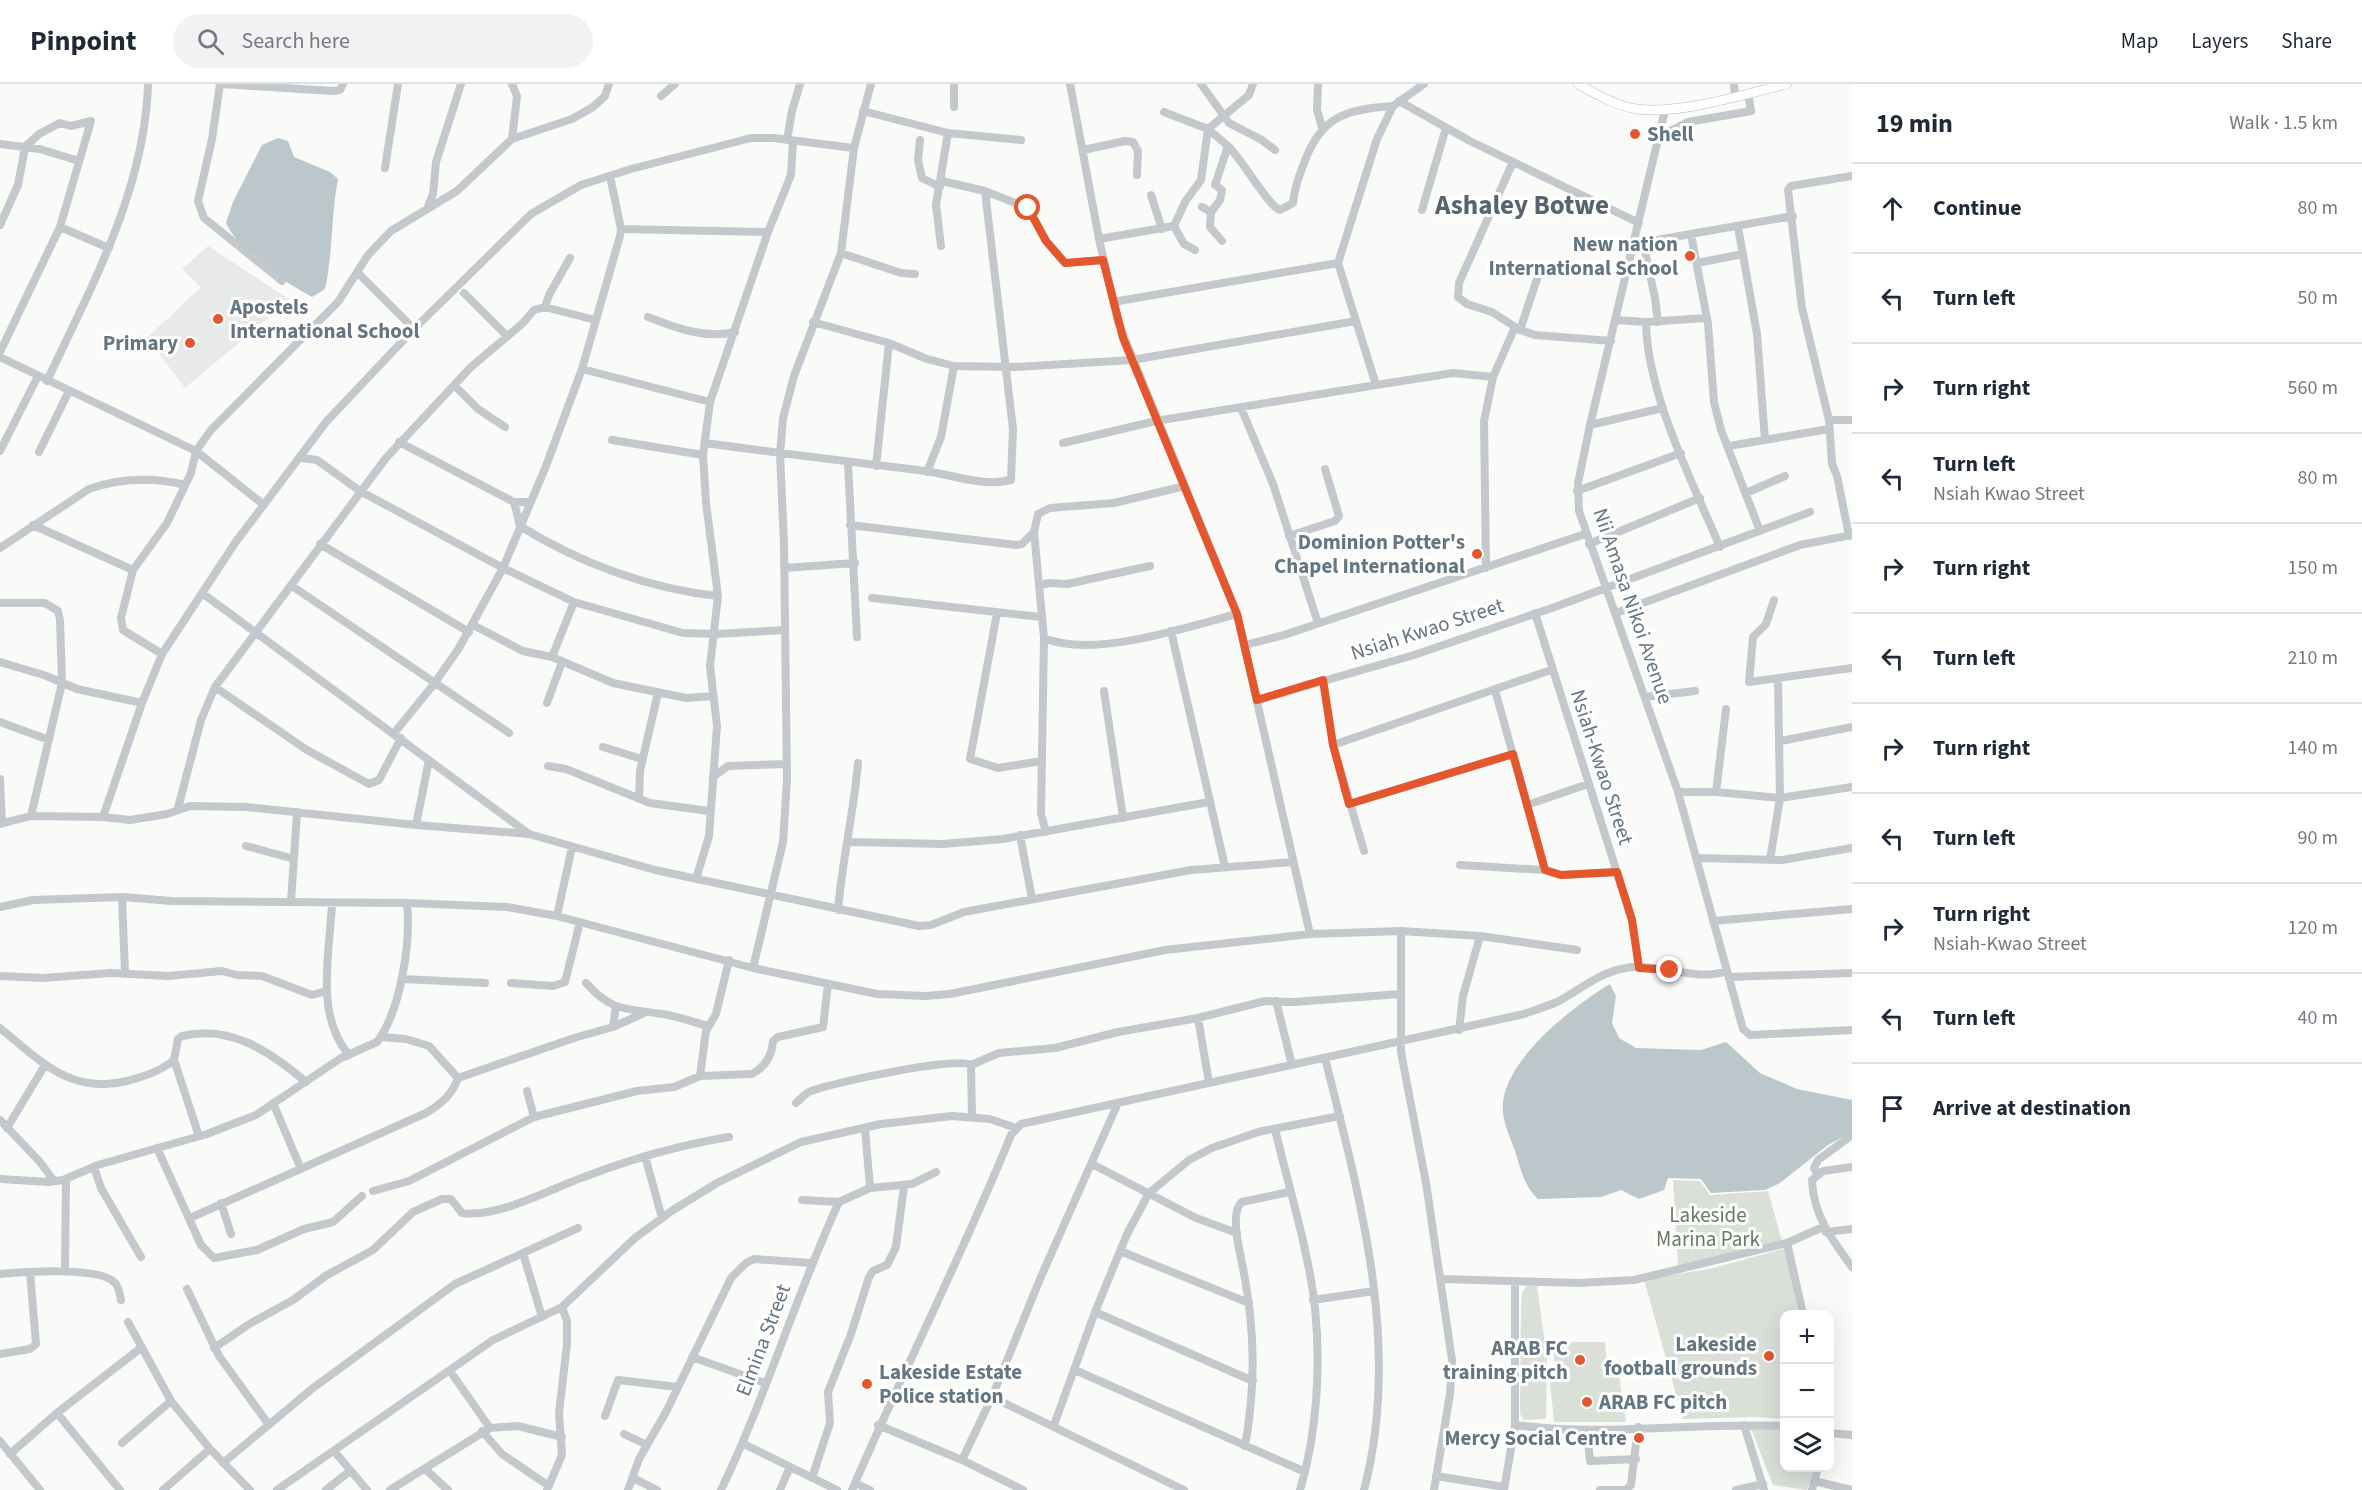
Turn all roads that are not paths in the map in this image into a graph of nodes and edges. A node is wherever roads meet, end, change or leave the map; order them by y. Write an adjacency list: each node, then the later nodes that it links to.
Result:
1 (148, 84): 73 (street)
2 (222, 84): 3 (street); 84 (street)
3 (343, 84)
4 (398, 84): 46 (street)
5 (461, 84): 57 (street)
6 (512, 84): 34 (street)
7 (609, 84): 34 (street)
8 (675, 84): 21 (street)
9 (800, 84): 35 (street)
10 (871, 84): 26 (street)
11 (954, 84): 24 (street)
12 (1070, 84): 42 (street)
13 (1201, 84): 28 (street)
14 (1253, 84): 28 (street)
15 (1317, 84): 29 (street)
16 (1424, 84): 23 (street)
17 (1578, 84): 25 (main road)
18 (1734, 84): 22 (street)
19 (1786, 84): 20 (main road)
20 (1748, 93): 22 (main road); 33 (street)
21 (661, 96)
22 (1735, 96): 25 (main road)
23 (1396, 104): 29 (street); 30 (street); 79 (street)
24 (954, 107)
25 (1665, 110): 33 (street, Nii Amasa Nikoi Avenue)
26 (863, 111): 32 (street); 41 (street)
27 (1164, 112): 31 (street)
28 (1223, 115): 31 (street); 43 (street)
29 (1322, 127): 39 (street)
30 (1446, 128): 45 (street); 56 (street)
31 (1208, 129): 39 (street); 50 (street)
32 (948, 133): 37 (street); 51 (street)
33 (1658, 137): 60 (street, Nii Amasa Nikoi Avenue)
34 (512, 139): 57 (street)
35 (790, 140): 41 (street); 48 (street); 67 (street)
36 (921, 140): 51 (street)
37 (1021, 140)
38 (0, 144): 40 (street)
39 (1228, 146): 52 (street)
40 (25, 147): 44 (street); 44 (street); 61 (street)
41 (854, 148): 75 (street)
42 (1083, 150): 47 (street); 69 (street)
43 (1275, 150)
44 (79, 161): 63 (street)
45 (1513, 162): 60 (street); 97 (street)
46 (385, 168)
47 (1137, 175)
48 (610, 176): 65 (street); 96 (street)
49 (1852, 176): 59 (street)
50 (1201, 180): 52 (street); 62 (street)
51 (941, 184): 53 (street); 72 (street)
52 (1215, 185): 58 (street)
53 (985, 191): 78 (street); 108 (street)
54 (1150, 195): 66 (street)
55 (1202, 207): 58 (street)
56 (1422, 210)
57 (426, 211): 81 (street)
58 (1211, 212): 70 (street)
59 (1792, 216): 64 (street); 121 (street)
60 (1639, 223): 71 (street, Nii Amasa Nikoi Avenue)
61 (0, 225)
62 (1174, 226): 66 (street); 74 (street)
63 (60, 227): 73 (street); 104 (street)
64 (1738, 227): 68 (street); 76 (street)
65 (621, 229): 67 (street); 90 (street)
66 (1162, 229): 69 (street)
67 (768, 232): 98 (street)
68 (1691, 234): 71 (street); 80 (street)
69 (1099, 239): 78 (street)
70 (1222, 241)
71 (1638, 243): 91 (street, Nii Amasa Nikoi Avenue); 95 (street)
72 (941, 246)
73 (110, 248): 112 (street)
74 (1195, 250)
75 (841, 253): 83 (street); 93 (street)
76 (1743, 254): 80 (street); 125 (street)
77 (570, 258): 87 (street)
78 (1103, 260): 86 (street)
79 (1338, 263): 86 (street); 92 (street)
80 (1697, 263): 89 (street)
81 (357, 272): 96 (street); 132 (street)
82 (1539, 273): 97 (street)
83 (915, 274)
84 (282, 281)
85 (464, 292): 99 (street)
86 (1113, 302): 106 (street)
87 (546, 308): 90 (street); 99 (street)
88 (648, 317): 100 (street)
89 (1707, 318): 95 (street); 130 (street)
90 (595, 320): 109 (street)
91 (1615, 320): 94 (street); 101 (street, Nii Amasa Nikoi Avenue)
92 (1356, 321): 106 (street); 113 (street)
93 (813, 322): 102 (street); 135 (street)
94 (1646, 322): 95 (street); 118 (street)
95 (1658, 322)
96 (414, 329): 129 (street)
97 (1517, 329): 101 (street); 111 (street)
98 (735, 332): 100 (street); 103 (street)
99 (507, 336): 114 (street)
100 (719, 336): 103 (street)
101 (1611, 341): 122 (street, Nii Amasa Nikoi Avenue)
102 (889, 343): 107 (street); 140 (street)
103 (729, 350): 116 (street)
104 (0, 352)
105 (0, 357): 110 (street)
106 (1132, 360): 108 (street); 120 (street)
107 (954, 366): 108 (street); 142 (street)
108 (1005, 367): 142 (street)
109 (582, 369): 116 (street); 151 (street)
110 (38, 376): 112 (street); 131 (street)
111 (1493, 377): 113 (street); 170 (street)
112 (47, 381): 115 (street)
113 (1376, 385): 117 (street)
114 (455, 386): 123 (street); 126 (street)
115 (69, 392): 132 (street); 133 (street)
116 (710, 402): 128 (street)
117 (1242, 408): 120 (street); 160 (street)
118 (1663, 408): 122 (street); 134 (street)
119 (1852, 420): 121 (street)
120 (1156, 421): 127 (street); 145 (street)
121 (1829, 424): 125 (street); 161 (street)
122 (1590, 425): 147 (street, Nii Amasa Nikoi Avenue)
123 (505, 428)
124 (612, 440): 136 (street)
125 (1765, 440): 130 (street)
126 (399, 442): 146 (street); 150 (street)
127 (1063, 442)
128 (705, 443): 135 (street); 136 (street)
129 (312, 444): 137 (street); 138 (street)
130 (1729, 446): 148 (street)
131 (0, 450)
132 (196, 451): 144 (street); 152 (street)
133 (39, 452)
134 (1681, 453): 147 (street); 149 (street)
135 (780, 454): 139 (street); 169 (street)
136 (703, 455): 176 (street)
137 (301, 458): 138 (street); 152 (street)
138 (317, 460): 146 (street)
139 (848, 464): 140 (street); 155 (street)
140 (876, 466): 142 (street)
141 (1325, 469): 160 (street)
142 (927, 472)
143 (1785, 476): 148 (street)
144 (185, 485): 154 (street); 171 (street)
145 (1185, 486): 158 (street); 184 (street)
146 (360, 491): 162 (street); 168 (street)
147 (1577, 491): 159 (street, Nii Amasa Nikoi Avenue)
148 (1746, 493): 157 (street)
149 (1700, 498): 163 (street); 164 (street)
150 (513, 502): 151 (street); 156 (street)
151 (531, 502): 156 (street)
152 (264, 505): 175 (street)
153 (1810, 513): 157 (street, Nsiah Kwao Street)
154 (33, 525): 165 (street); 171 (street)
155 (850, 525): 158 (street); 166 (street)
156 (520, 526): 168 (street); 176 (street)
157 (1760, 531): 164 (street, Nsiah Kwao Street)
158 (1034, 532): 172 (street)
159 (1585, 534): 163 (street, Nii Amasa Nikoi Avenue); 170 (street)
160 (1289, 536): 186 (street)
161 (1850, 536): 183 (street)
162 (320, 544): 173 (street); 187 (street)
163 (1589, 544): 174 (street, Nii Amasa Nikoi Avenue)
164 (1720, 547): 174 (street, Nsiah Kwao Street)
165 (0, 548)
166 (855, 563): 169 (street); 192 (street)
167 (1150, 566): 172 (street)
168 (503, 568): 179 (street); 187 (street)
169 (784, 568): 188 (street)
170 (1486, 568): 186 (street)
171 (133, 570): 195 (street)
172 (1040, 585): 185 (street)
173 (292, 586): 190 (street); 204 (street)
174 (1606, 589): 182 (street, Nsiah Kwao Street); 183 (street, Nii Amasa Nikoi Avenue)
175 (202, 592): 190 (street); 195 (street)
176 (718, 596): 191 (street)
177 (872, 598): 181 (street)
178 (1774, 600): 202 (street)
179 (574, 602): 191 (street); 196 (street)
180 (0, 603): 203 (street)
181 (997, 613): 185 (street); 227 (street)
182 (1535, 613): 200 (street, Nsiah-Kwao Street); 201 (street, Nsiah Kwao Street)
183 (1616, 613): 211 (street, Nii Amasa Nikoi Avenue)
184 (1237, 614): 189 (street); 194 (street)
185 (1041, 617): 193 (street)
186 (1318, 623): 194 (street)
187 (471, 629): 196 (street); 204 (street)
188 (785, 630): 191 (street); 229 (street)
189 (1171, 631): 193 (street); 241 (street)
190 (254, 632): 205 (street); 219 (street)
191 (716, 634): 210 (street)
192 (857, 637)
193 (1044, 638): 227 (street)
194 (1245, 645): 212 (street)
195 (162, 654): 213 (street)
196 (552, 657): 198 (street)
197 (0, 662): 203 (street)
198 (562, 662): 209 (street); 214 (street)
199 (1852, 668): 202 (street)
200 (1551, 670): 206 (street); 234 (street, Nsiah-Kwao Street)
201 (1323, 680): 212 (street, Nsiah Kwao Street); 222 (street)
202 (1779, 680): 221 (street)
203 (62, 683): 213 (street); 220 (street)
204 (434, 684): 218 (street); 219 (street)
205 (215, 687): 219 (street); 244 (street)
206 (1495, 690): 222 (street); 224 (street)
207 (1104, 691): 249 (street)
208 (1695, 691): 211 (street)
209 (658, 693): 210 (street); 225 (street)
210 (712, 696): 231 (street)
211 (1645, 697): 236 (street, Nii Amasa Nikoi Avenue)
212 (1257, 700): 263 (street)
213 (142, 703): 248 (street)
214 (547, 703)
215 (1726, 709): 237 (street)
216 (0, 722): 220 (street)
217 (1852, 727): 221 (street)
218 (509, 733)
219 (398, 735): 226 (street)
220 (49, 740): 247 (street)
221 (1781, 741): 239 (street)
222 (1333, 745): 242 (street)
223 (603, 747): 225 (street)
224 (1513, 754): 242 (street); 243 (street)
225 (642, 759): 233 (street)
226 (429, 760): 251 (street); 253 (street)
227 (1042, 761): 252 (street)
228 (858, 763): 255 (street)
229 (786, 764): 231 (street); 269 (street)
230 (548, 766): 238 (street)
231 (713, 777): 245 (street)
232 (0, 779): 250 (street)
233 (638, 782): 238 (street); 240 (street)
234 (1588, 784): 243 (street); 267 (street, Nsiah-Kwao Street)
235 (1852, 787): 239 (street)
236 (1678, 792): 237 (street); 261 (street, Nii Amasa Nikoi Avenue)
237 (1716, 792): 239 (street)
238 (623, 794): 240 (street)
239 (1780, 798): 262 (street)
240 (639, 799): 245 (street)
241 (1209, 802): 249 (street); 265 (street)
242 (1349, 804): 259 (street)
243 (1527, 805): 266 (street)
244 (178, 808): 246 (street); 248 (street)
245 (709, 811): 268 (street)
246 (297, 813): 251 (street); 260 (street)
247 (31, 816): 248 (street); 250 (street)
248 (103, 817)
249 (1123, 818): 252 (street)
250 (1, 823)
251 (416, 825): 253 (street)
252 (1046, 831): 254 (street)
253 (529, 834): 257 (street)
254 (1020, 836): 255 (street); 271 (street)
255 (848, 842): 277 (street)
256 (246, 846): 260 (street)
257 (572, 847): 268 (street); 278 (street)
258 (1852, 848): 262 (street)
259 (1364, 851)
260 (294, 858): 272 (street)
261 (1696, 858): 262 (street); 279 (street, Nii Amasa Nikoi Avenue)
262 (1770, 860)
263 (1293, 862): 265 (street); 282 (street)
264 (1460, 865): 266 (street)
265 (1225, 867): 271 (street)
266 (1545, 870): 267 (street)
267 (1617, 872): 287 (street, Nsiah-Kwao Street)
268 (696, 879): 269 (street)
269 (772, 895): 277 (street); 286 (street)
270 (122, 897): 272 (street); 275 (street); 288 (street)
271 (1032, 899): 277 (street)
272 (291, 902): 273 (street)
273 (332, 903): 274 (street); 297 (street)
274 (406, 903): 278 (street); 292 (street)
275 (0, 907)
276 (1852, 909): 279 (street)
277 (838, 910)
278 (557, 916): 280 (street)
279 (1713, 921): 290 (street, Nii Amasa Nikoi Avenue)
280 (580, 922): 285 (street); 295 (street)
281 (1401, 931): 282 (street); 283 (street); 298 (street)
282 (1310, 933): 296 (street)
283 (1480, 936): 284 (street); 306 (street)
284 (1577, 950)
285 (729, 960): 286 (street); 303 (street)
286 (753, 968): 296 (street)
287 (1639, 968): 290 (street); 306 (street)
288 (125, 973): 291 (street); 297 (street)
289 (1852, 973): 290 (street)
290 (1728, 974): 307 (street, Nii Amasa Nikoi Avenue)
291 (0, 976)
292 (403, 979): 294 (street); 308 (street)
293 (586, 982): 300 (street)
294 (485, 983)
295 (511, 983)
296 (828, 984): 316 (street)
297 (326, 991): 310 (street)
298 (1400, 994): 299 (street); 309 (street)
299 (1276, 1001): 302 (street); 315 (street)
300 (616, 1006): 301 (street); 304 (street)
301 (644, 1014): 303 (street); 304 (street)
302 (1198, 1018): 314 (street); 319 (street)
303 (708, 1026): 316 (street)
304 (613, 1027): 317 (street)
305 (0, 1028): 313 (street)
306 (1459, 1030): 309 (street)
307 (1852, 1030)
308 (381, 1037): 310 (street); 317 (street)
309 (1400, 1041): 311 (street); 371 (street)
310 (349, 1056): 318 (street)
311 (1325, 1058): 315 (street); 325 (street)
312 (174, 1060): 313 (street); 318 (street); 333 (street)
313 (45, 1065): 328 (street)
314 (971, 1065): 321 (street); 324 (street)
315 (1292, 1065): 319 (street)
316 (700, 1076): 326 (street)
317 (458, 1078): 340 (street)
318 (306, 1082): 322 (street)
319 (1209, 1083): 323 (street)
320 (526, 1091): 326 (street)
321 (796, 1102)
322 (273, 1103): 333 (street); 340 (street)
323 (1118, 1103): 330 (street); 337 (street)
324 (972, 1116): 329 (street); 330 (street)
325 (1340, 1116): 331 (street); 374 (street)
326 (534, 1117): 348 (street)
327 (0, 1120): 328 (street)
328 (7, 1128): 345 (street)
329 (865, 1128): 347 (street); 356 (street)
330 (1016, 1128): 397 (street)
331 (1275, 1129): 349 (street); 350 (street)
332 (1852, 1135): 342 (street)
333 (199, 1136): 335 (street)
334 (729, 1137): 336 (street)
335 (156, 1148): 338 (street); 355 (street)
336 (645, 1156): 356 (street); 384 (street)
337 (1092, 1164): 350 (street); 392 (street)
338 (94, 1167): 344 (street); 365 (street)
339 (1852, 1167): 342 (street)
340 (301, 1169): 354 (street)
341 (936, 1172): 346 (street)
342 (1815, 1177): 358 (street)
343 (0, 1179): 345 (street)
344 (66, 1179): 345 (street); 368 (street)
345 (54, 1181)
346 (904, 1186): 347 (street); 427 (street)
347 (870, 1188): 353 (street)
348 (373, 1191)
349 (1289, 1192): 360 (street); 376 (street)
350 (1149, 1193): 360 (street); 363 (street)
351 (362, 1196): 355 (street)
352 (802, 1200): 353 (street)
353 (838, 1202): 366 (street, Elmina Street)
354 (221, 1203): 355 (street); 361 (street)
355 (190, 1218)
356 (662, 1218): 378 (street)
357 (578, 1228): 364 (street)
358 (1825, 1229): 359 (street); 362 (street); 367 (street)
359 (1852, 1229)
360 (1237, 1233): 377 (street)
361 (231, 1234)
362 (1787, 1243): 372 (street); 379 (street)
363 (1120, 1251): 377 (street); 380 (street)
364 (523, 1253): 381 (street); 396 (street)
365 (141, 1257)
366 (811, 1263): 386 (street); 390 (street, Elmina Street)
367 (1852, 1267)
368 (65, 1270): 369 (street); 375 (street)
369 (30, 1272): 370 (street); 385 (street)
370 (0, 1274)
371 (1441, 1279): 372 (street); 425 (street)
372 (1515, 1281): 399 (street)
373 (187, 1289): 384 (street)
374 (1374, 1291): 376 (street); 451 (street)
375 (121, 1300)
376 (1313, 1300): 423 (street)
377 (1249, 1303): 389 (street)
378 (562, 1307): 381 (street); 407 (street)
379 (1802, 1310)
380 (1095, 1312): 387 (street); 389 (street)
381 (542, 1317): 388 (street)
382 (128, 1322): 383 (street)
383 (142, 1347): 393 (street); 394 (street)
384 (214, 1348): 396 (street)
385 (0, 1354)
386 (692, 1357): 390 (street); 391 (street)
387 (1075, 1370): 398 (street); 413 (street)
388 (450, 1371): 403 (street); 415 (street)
389 (1253, 1381): 413 (street)
390 (765, 1383): 411 (street, Elmina Street)
391 (678, 1387): 395 (street); 412 (street)
392 (992, 1397): 398 (street); 418 (street)
393 (171, 1401): 410 (street); 414 (street)
394 (57, 1413): 416 (street); 434 (street)
395 (605, 1416)
396 (269, 1425): 419 (street)
397 (878, 1425): 418 (street); 429 (street)
398 (1054, 1425): 449 (street)
399 (1515, 1425): 402 (street); 432 (street)
400 (1744, 1425): 401 (street); 402 (street); 430 (street)
401 (1780, 1426)
402 (1638, 1427): 417 (street)
403 (486, 1430): 407 (street); 421 (street); 431 (street)
404 (1834, 1433): 406 (street)
405 (624, 1434): 412 (street)
406 (1852, 1435)
407 (562, 1437): 431 (street)
408 (0, 1441): 416 (street)
409 (1588, 1441): 417 (street)
410 (122, 1443)
411 (744, 1444): 420 (street); 444 (street, Elmina Street)
412 (646, 1445): 426 (street)
413 (1245, 1446): 423 (street)
414 (210, 1449): 419 (street); 435 (street)
415 (335, 1452): 422 (street); 437 (street)
416 (10, 1454): 433 (street)
417 (1636, 1459): 453 (street)
418 (962, 1460): 448 (street)
419 (223, 1463): 436 (street)
420 (790, 1467): 427 (street); 445 (street)
421 (425, 1469): 440 (street); 441 (street)
422 (350, 1471): 438 (street); 439 (street)
423 (1305, 1472): 450 (street)
424 (1817, 1472): 428 (street)
425 (1436, 1476): 432 (street); 452 (street)
426 (633, 1478): 442 (street); 443 (street)
427 (812, 1478): 446 (street)
428 (1814, 1481): 456 (street); 457 (street)
429 (853, 1486): 447 (street)
430 (1764, 1487): 454 (street); 455 (street)
431 (548, 1488)
432 (1504, 1489)
433 (40, 1490)
434 (120, 1490)
435 (162, 1490)
436 (250, 1490)
437 (277, 1490)
438 (326, 1490)
439 (367, 1490)
440 (390, 1490)
441 (448, 1490)
442 (628, 1490)
443 (657, 1490)
444 (721, 1490)
445 (780, 1490)
446 (837, 1490)
447 (870, 1490)
448 (1021, 1490)
449 (1184, 1490)
450 (1300, 1490)
451 (1364, 1490)
452 (1434, 1490)
453 (1600, 1490)
454 (1736, 1490)
455 (1750, 1490)
456 (1812, 1490)
457 (1851, 1490)

